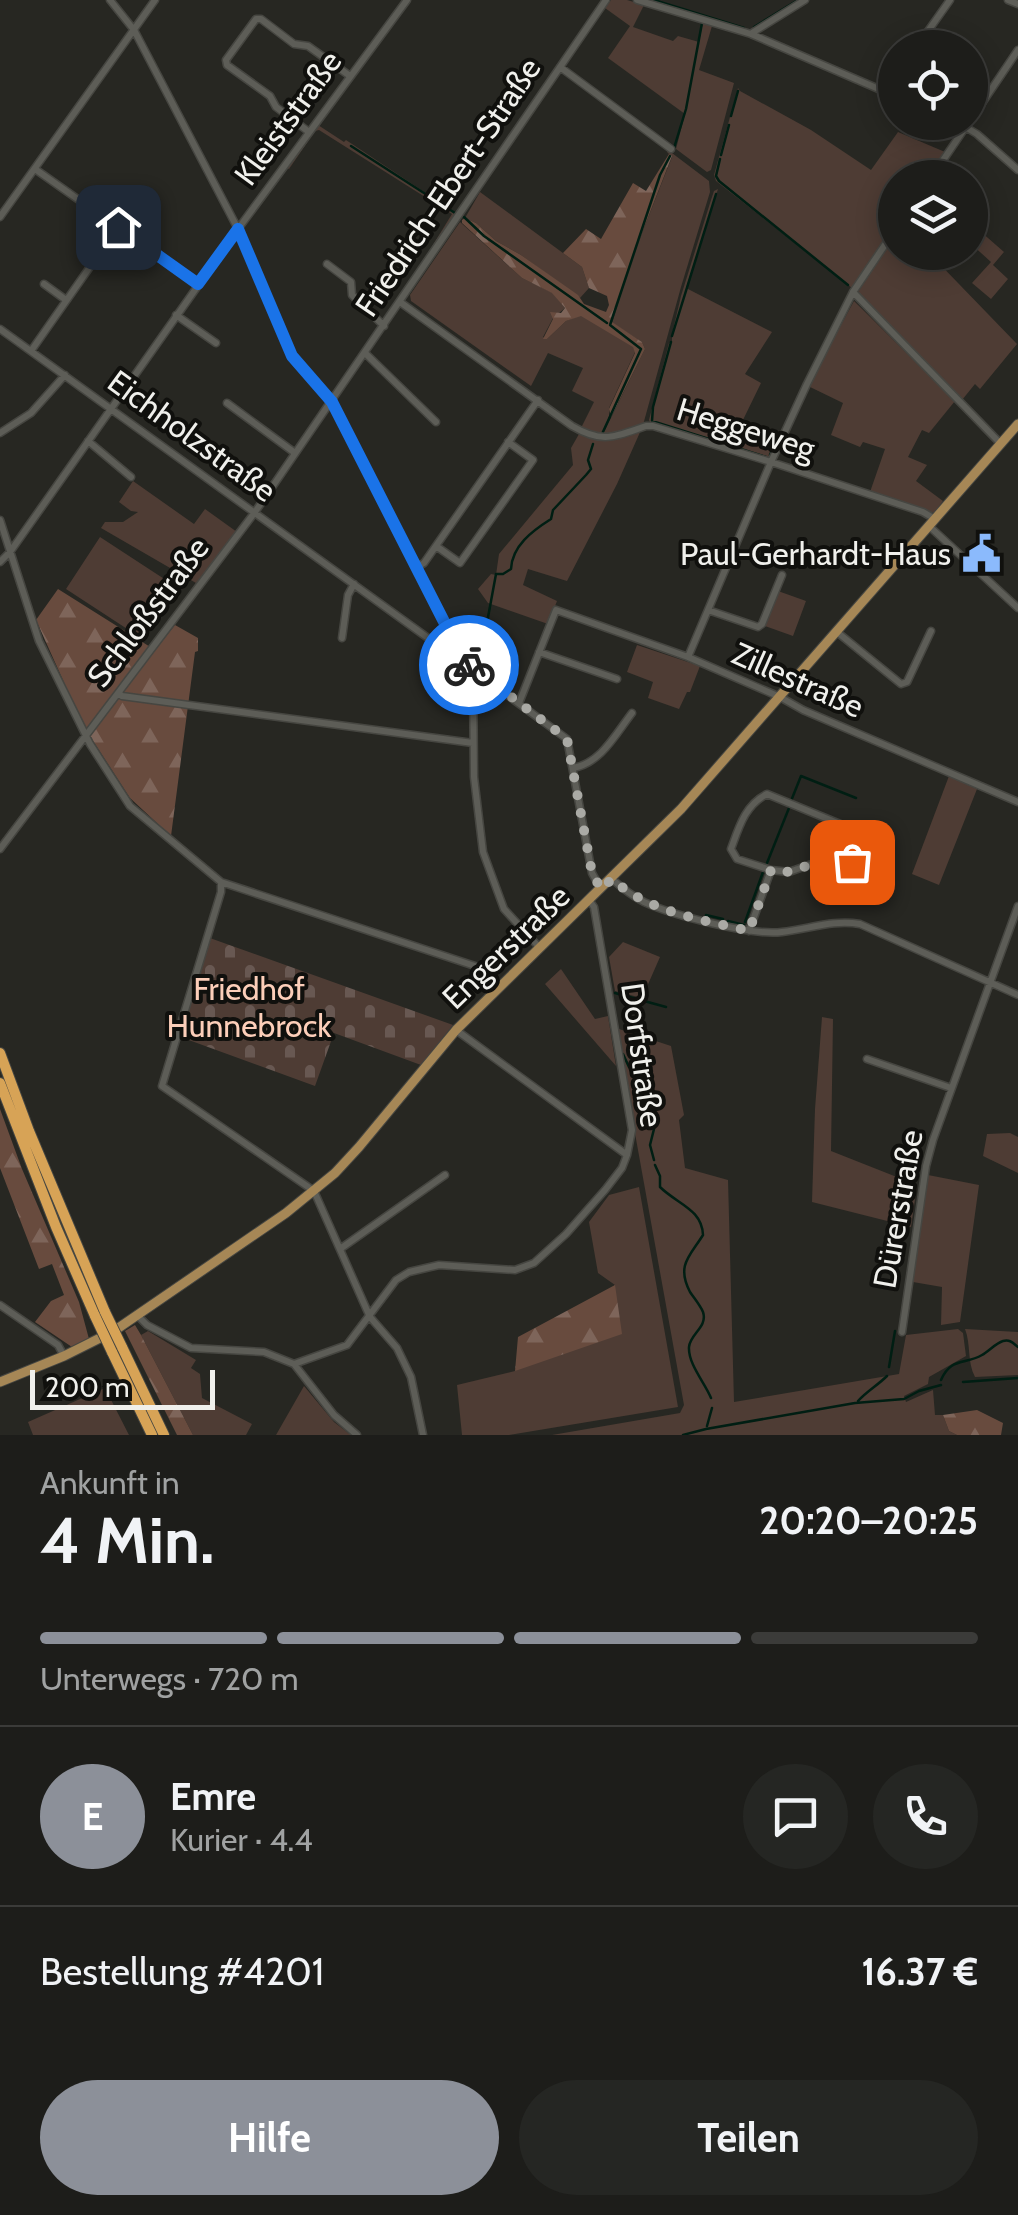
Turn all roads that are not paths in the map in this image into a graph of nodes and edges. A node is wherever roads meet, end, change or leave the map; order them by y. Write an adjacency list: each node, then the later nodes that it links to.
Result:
1 (110, 0): 10 (street)
2 (155, 0): 10 (street)
3 (407, 0): 15 (street, Kleiststraße)
4 (606, 0): 14 (street, Friedrich-Ebert-Straße)
5 (637, 0): 12 (street)
6 (805, 0): 12 (street)
7 (950, 0): 11 (street)
8 (1008, 0): 9 (street)
9 (1018, 4)
10 (134, 30): 21 (street); 25 (street)
11 (929, 30)
12 (751, 34): 16 (street)
13 (1018, 50): 17 (street)
14 (560, 67): 20 (street); 32 (street, Friedrich-Ebert-Straße)
15 (350, 76): 18 (street, Kleiststraße); 18 (street)
16 (878, 89)
17 (988, 94)
18 (309, 132): 25 (street, Kleiststraße)
19 (986, 140): 22 (street)
20 (671, 149)
21 (34, 169): 23 (street); 24 (street)
22 (1018, 170)
23 (0, 217)
24 (118, 227): 29 (street); 31 (street)
25 (238, 229): 29 (street, Kleiststraße); 41 (street)
26 (878, 255): 30 (street)
27 (327, 264): 34 (street)
28 (44, 284): 31 (street)
29 (198, 284): 33 (street, Kleiststraße)
30 (853, 292): 49 (street); 51 (street)
31 (66, 300): 37 (street)
32 (400, 302): 34 (street, Friedrich-Ebert-Straße); 40 (street, Heggeweg)
33 (176, 315): 36 (street); 43 (street, Kleiststraße)
34 (384, 326): 38 (street, Friedrich-Ebert-Straße)
35 (0, 329): 37 (street, Eichholzstraße)
36 (216, 344)
37 (31, 352): 39 (street, Eichholzstraße)
38 (365, 353): 41 (street, Friedrich-Ebert-Straße); 44 (street)
39 (64, 375): 43 (street, Eichholzstraße); 46 (street)
40 (538, 400): 48 (street); 51 (street, Heggeweg)
41 (332, 402): 50 (street, Schloßstraße); 59 (street)
42 (227, 403): 50 (street)
43 (111, 408): 47 (street, Kleiststraße); 53 (street, Eichholzstraße)
44 (436, 422)
45 (1017, 427): 49 (main road, Engerstraße)
46 (0, 434)
47 (88, 441): 52 (street); 57 (street, Kleiststraße)
48 (508, 442): 56 (street); 56 (street)
49 (1001, 444): 55 (main road, Engerstraße)
50 (295, 453): 53 (street, Schloßstraße)
51 (771, 462): 55 (street, Heggeweg); 63 (street)
52 (132, 476)
53 (255, 512): 61 (street, Eichholzstraße); 72 (street, Schloßstraße)
54 (0, 520): 57 (street)
55 (932, 522): 62 (street); 65 (main road, Engerstraße)
56 (436, 546): 59 (street)
57 (10, 552): 58 (street, Kleiststraße); 76 (street)
58 (0, 562)
59 (417, 568): 67 (street)
60 (782, 575): 63 (street)
61 (354, 584): 66 (street); 67 (street, Eichholzstraße)
62 (1018, 608)
63 (708, 610): 69 (street)
64 (932, 631): 65 (street)
65 (837, 632): 73 (main road, Engerstraße)
66 (342, 638)
67 (452, 638): 70 (street)
68 (539, 652): 69 (street, Zillestraße); 71 (street); 74 (street)
69 (688, 657): 73 (street, Zillestraße)
70 (476, 672): 74 (street); 77 (street)
71 (617, 678)
72 (118, 693): 76 (street, Schloßstraße); 77 (street)
73 (780, 697): 79 (street, Zillestraße); 82 (main road, Engerstraße)
74 (519, 703): 78 (street)
75 (632, 713): 78 (street)
76 (86, 738): 80 (street, Schloßstraße); 83 (street)
77 (473, 743): 88 (street)
78 (573, 768): 84 (street)
79 (1018, 802)
80 (0, 849)
81 (771, 870): 81 (street); 87 (street)
82 (612, 879): 84 (main road, Engerstraße); 87 (street)
83 (221, 882): 90 (street); 99 (street)
84 (601, 889): 85 (main road, Engerstraße)
85 (589, 900): 88 (main road, Engerstraße); 97 (street, Dorfstraße)
86 (1018, 906): 89 (street, Dürerstraße)
87 (749, 931): 89 (street)
88 (540, 947): 90 (main road, Engerstraße)
89 (989, 982): 91 (street); 96 (street, Dürerstraße)
90 (500, 985): 92 (main road, Engerstraße)
91 (1018, 995)
92 (456, 1030): 97 (street); 99 (main road, Engerstraße)
93 (0, 1053): 102 (highway)
94 (867, 1059): 96 (street)
95 (0, 1083): 102 (highway)
96 (951, 1088): 105 (street, Dürerstraße)
97 (627, 1154): 104 (street, Dorfstraße)
98 (445, 1174): 100 (street)
99 (314, 1192): 100 (street); 103 (main road, Engerstraße)
100 (340, 1250): 104 (street)
101 (0, 1305): 107 (street)
102 (100, 1314): 106 (highway, bridge)
103 (138, 1316): 107 (main road, Engerstraße); 108 (street)
104 (370, 1317): 108 (street, Dorfstraße); 113 (street)
105 (902, 1332)
106 (117, 1350): 110 (highway); 111 (highway)
107 (64, 1356): 109 (main road, Engerstraße)
108 (294, 1364): 112 (street)
109 (0, 1382)
110 (152, 1435)
111 (164, 1435)
112 (357, 1435)
113 (423, 1435)

